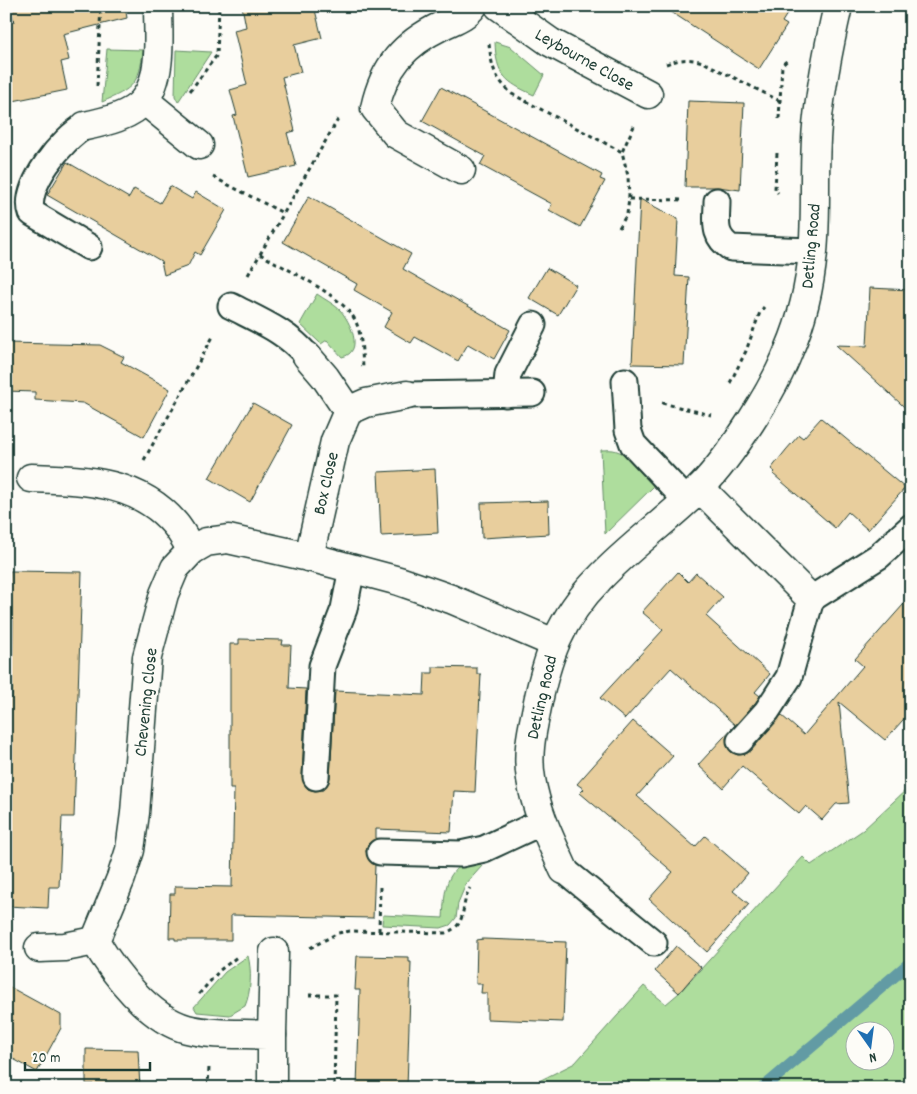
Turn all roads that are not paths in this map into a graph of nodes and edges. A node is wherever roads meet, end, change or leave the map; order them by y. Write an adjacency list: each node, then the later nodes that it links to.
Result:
1 (158, 6): 6 (street)
2 (499, 6): 5 (street, Leybourne Close)
3 (838, 6): 12 (street, Detling Road)
4 (471, 10): 9 (street)
5 (648, 94)
6 (144, 100): 7 (street); 8 (street)
7 (94, 124): 11 (lane)
8 (199, 145)
9 (461, 170)
10 (717, 201): 12 (lane)
11 (89, 247)
12 (813, 251): 22 (street, Detling Road)
13 (231, 306): 15 (lane)
14 (533, 324): 18 (lane)
15 (308, 356): 20 (street)
16 (626, 391): 22 (lane)
17 (532, 393): 18 (lane)
18 (506, 394): 19 (lane)
19 (407, 395): 20 (street)
20 (357, 407): 25 (street, Box Close)
21 (31, 478): 24 (street)
22 (693, 494): 27 (street); 28 (street, Detling Road)
23 (911, 527): 27 (lane)
24 (192, 550): 25 (street, Chevening Close); 34 (street, Chevening Close)
25 (309, 557): 26 (street, Chevening Close)
26 (352, 568): 28 (street, Chevening Close); 30 (lane)
27 (811, 599): 29 (lane)
28 (554, 643): 31 (street, Detling Road)
29 (740, 741)
30 (316, 777)
31 (542, 822): 32 (lane); 33 (street, Detling Road)
32 (380, 852)
33 (564, 870): 35 (lane)
34 (95, 941): 36 (street); 38 (street)
35 (654, 943)
36 (38, 948)
37 (274, 952): 38 (street)
38 (272, 1035): 39 (street)
39 (272, 1088)

